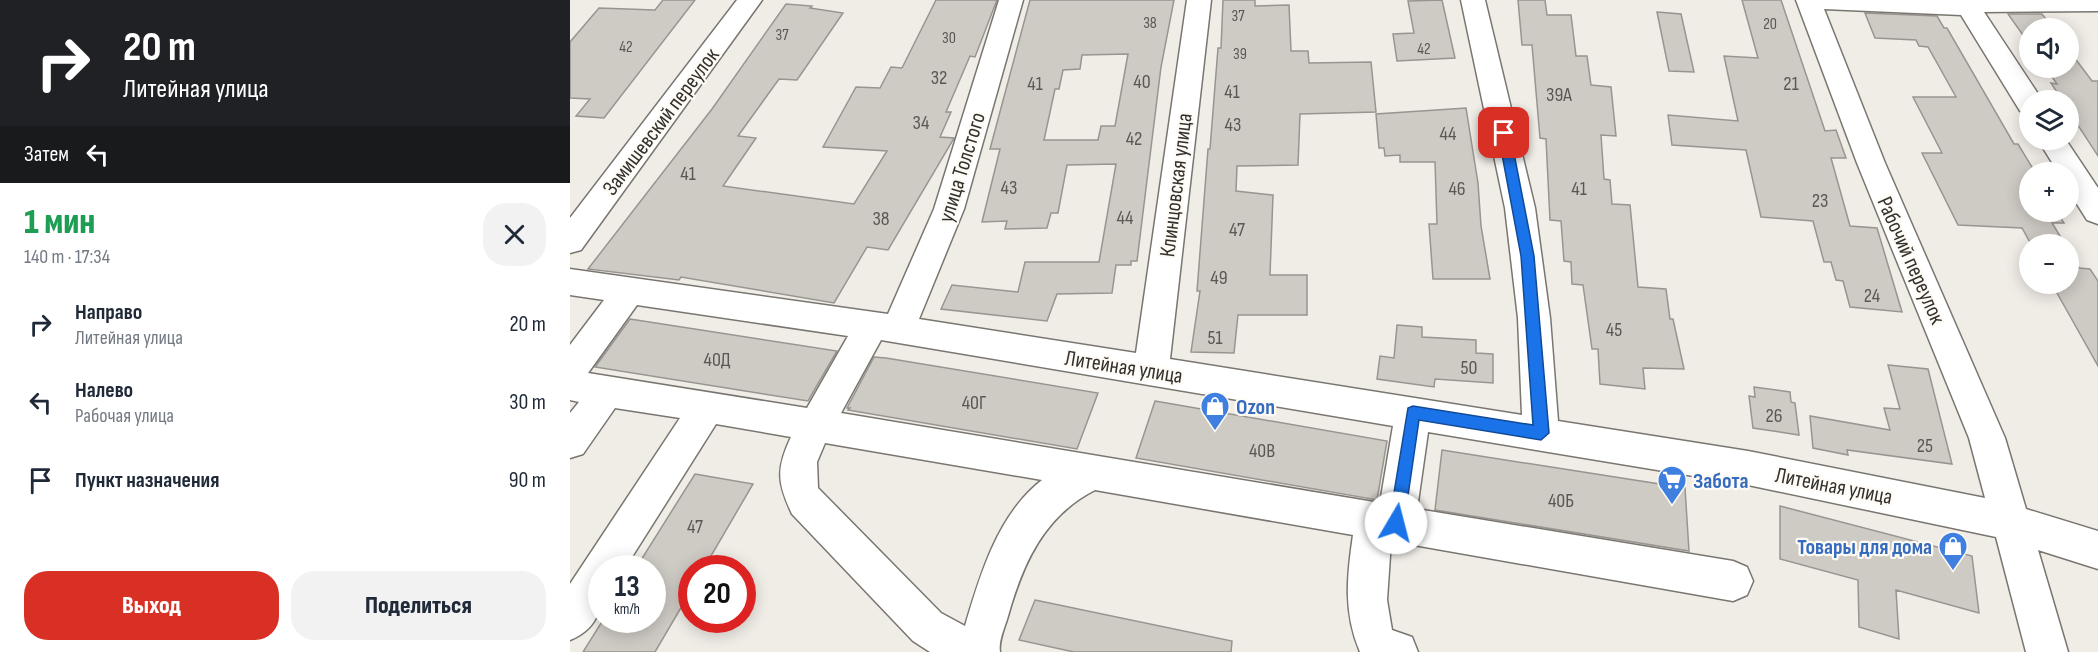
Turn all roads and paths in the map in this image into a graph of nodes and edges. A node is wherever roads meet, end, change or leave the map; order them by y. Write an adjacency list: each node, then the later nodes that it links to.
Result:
1 (750, 0): 11 (street, Замишевский переулок)
2 (1011, 0): 14 (street, улица Толстого)
3 (1199, 0): 16 (street, Клинцовская улица)
4 (1473, 0): 22 (street)
5 (1808, 1): 7 (street); 26 (street, Рабочий переулок)
6 (2098, 3): 7 (street)
7 (1966, 4): 8 (street)
8 (2021, 90)
9 (2058, 150): 10 (street)
10 (2098, 212)
11 (570, 241)
12 (570, 282): 13 (street, Литейная улица)
13 (630, 290): 14 (street, Литейная улица); 15 (street)
14 (885, 327): 16 (street, Литейная улица); 21 (street, улица Толстого)
15 (570, 371)
16 (1151, 371): 20 (street, Литейная улица)
17 (570, 385): 18 (street)
18 (607, 391): 19 (street); 23 (street)
19 (707, 407): 21 (street); 28 (street)
20 (1413, 412): 22 (street, Литейная улица); 25 (street)
21 (816, 425): 24 (street); 32 (street, улица Толстого)
22 (1541, 433): 26 (street, Литейная улица)
23 (570, 442)
24 (1093, 472): 25 (street); 32 (street)
25 (1385, 521): 29 (street); 33 (street)
26 (2009, 522): 27 (street, Литейная улица); 34 (street, Рабочий переулок)
27 (2098, 550)
28 (612, 555)
29 (1733, 581)
30 (588, 592): 31 (street)
31 (570, 620)
32 (978, 652)
33 (1397, 652)
34 (2047, 652)

